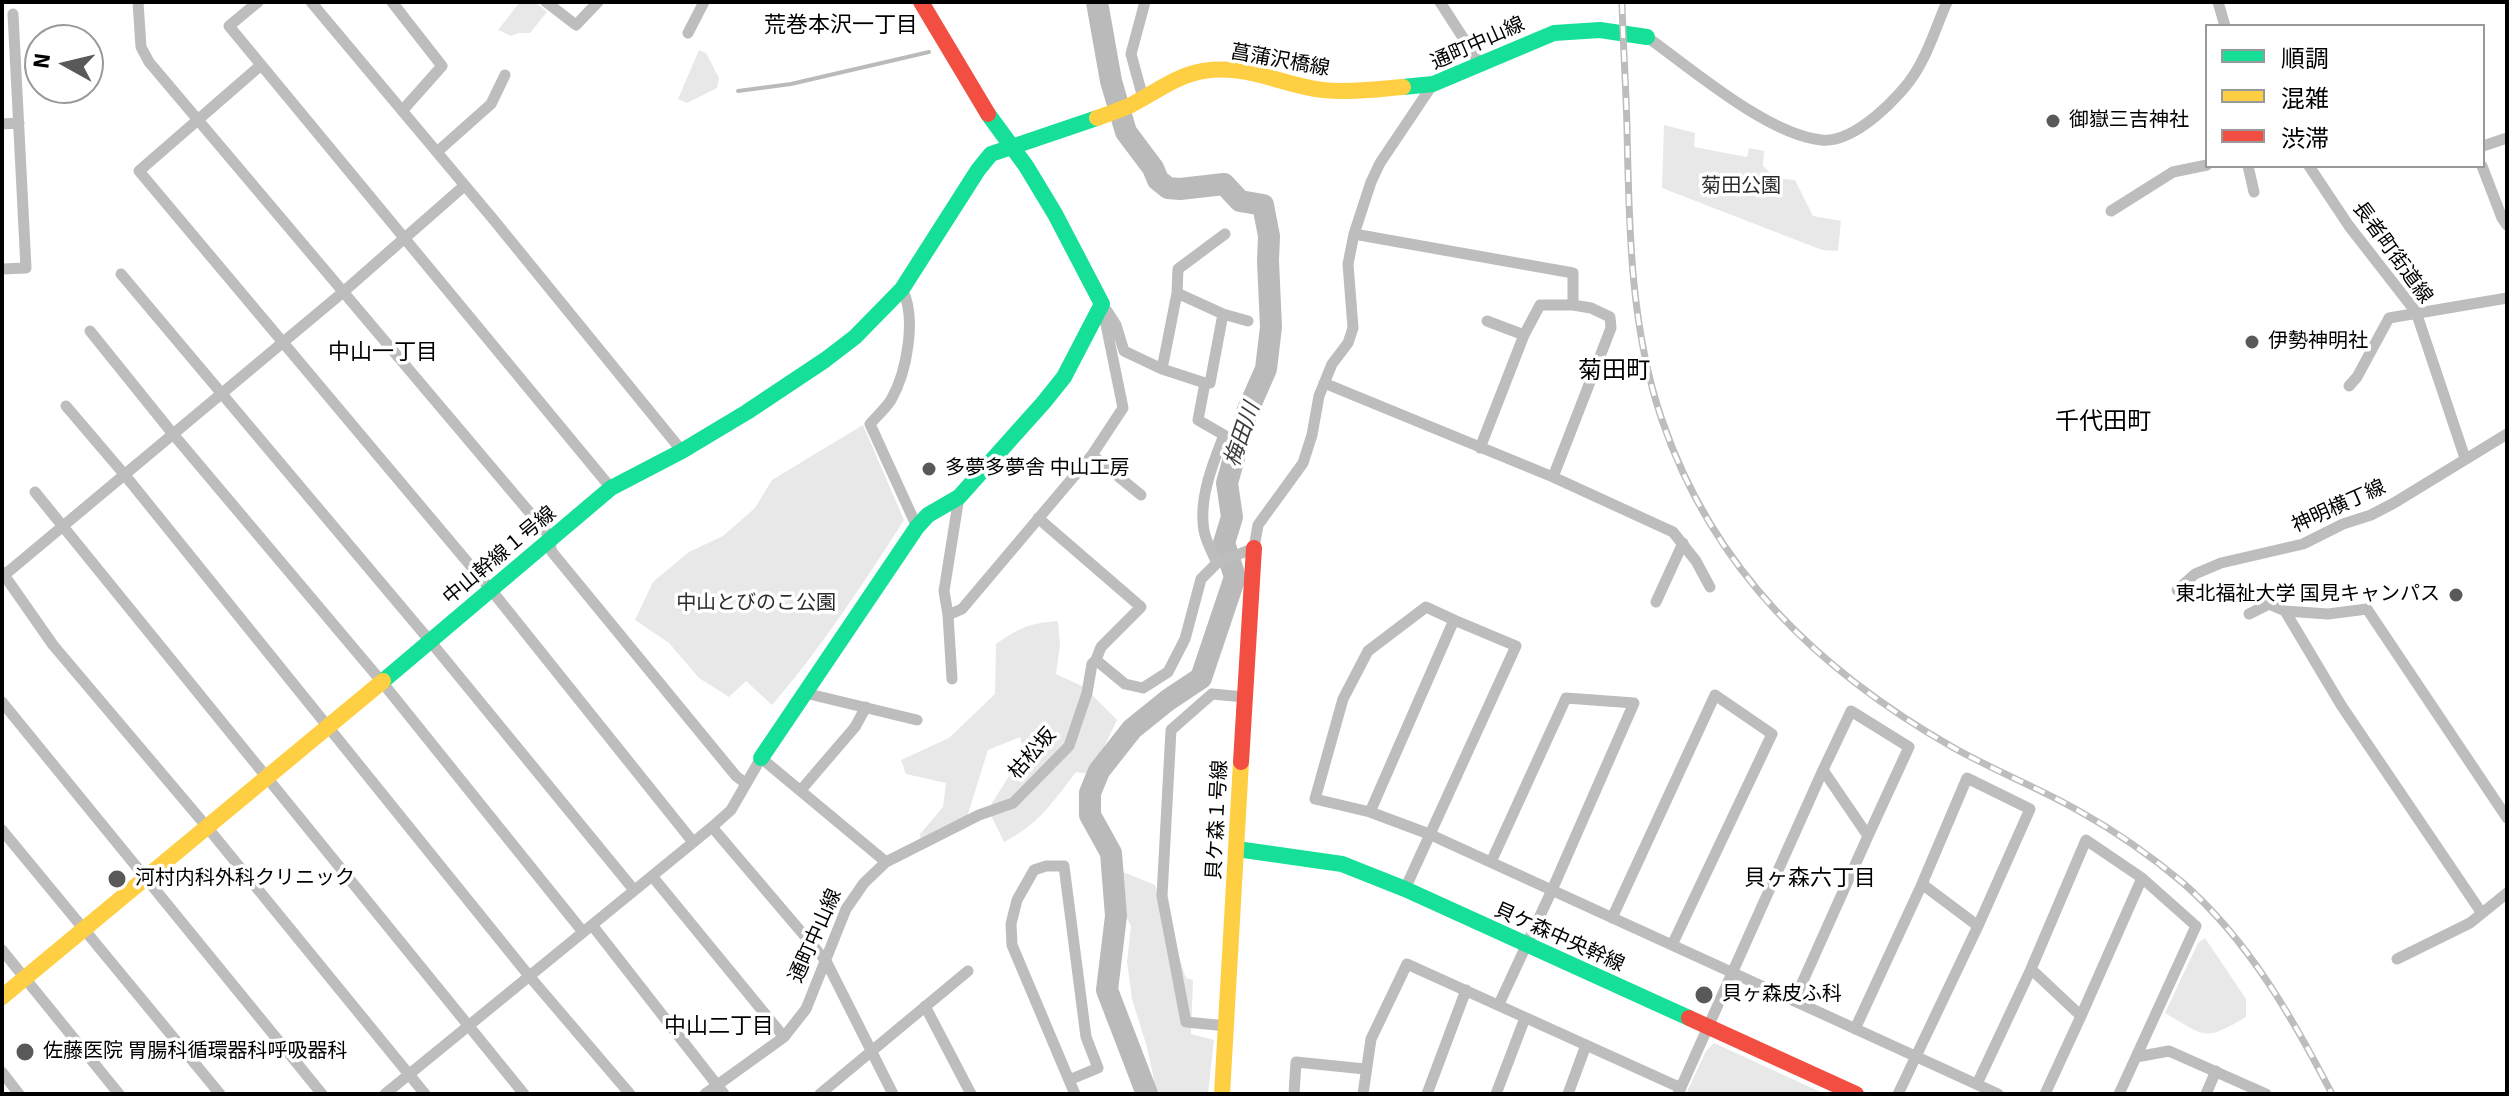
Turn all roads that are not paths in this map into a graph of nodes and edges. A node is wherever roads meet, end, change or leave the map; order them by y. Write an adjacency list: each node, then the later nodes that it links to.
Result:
1 (138, 2): 23 (street)
2 (258, 2): 18 (street)
3 (311, 2): 22 (street)
4 (392, 2): 22 (street)
5 (546, 2): 6 (street)
6 (598, 2)
7 (704, 2): 15 (street)
8 (921, 2): 28 (street)
9 (1145, 2): 21 (street)
10 (1440, 2): 17 (street)
11 (1947, 2): 16 (street, 通町中山線)
12 (2218, 2): 14 (street)
13 (13, 14): 24 (street)
14 (2224, 24)
15 (688, 33)
16 (1647, 37): 17 (street, 通町中山線)
17 (1480, 64): 20 (street, 通町中山線)
18 (261, 65): 23 (street); 40 (street)
19 (505, 75): 29 (street)
20 (1433, 84): 21 (street, 菖蒲沢橋線); 39 (street, 通町中山線)
21 (1136, 102): 28 (street, 菖蒲沢橋線)
22 (402, 111): 29 (street)
23 (198, 121): 44 (street); 55 (street)
24 (19, 123): 25 (street); 41 (street)
25 (2, 124)
26 (2507, 138): 27 (street)
27 (2485, 145)
28 (1010, 147): 43 (street, 中山幹線１号線); 47 (street)
29 (437, 152): 34 (street)
30 (2205, 165): 36 (street)
31 (2248, 168): 35 (street)
32 (2310, 168): 49 (street, 長者町街道線)
33 (2483, 168): 37 (street)
34 (464, 186): 40 (street); 65 (street)
35 (2254, 192)
36 (2111, 211)
37 (2507, 225)
38 (1225, 234): 45 (street)
39 (1354, 234): 48 (street); 58 (street, 通町中山線)
40 (406, 237): 44 (street); 70 (street)
41 (2, 269)
42 (121, 274): 60 (street)
43 (902, 289): 65 (street, 中山幹線１号線); 76 (street)
44 (342, 293): 55 (street); 77 (street)
45 (1177, 293): 50 (street); 56 (street)
46 (2507, 298): 49 (street)
47 (1102, 304): 56 (street); 66 (street); 73 (street)
48 (1573, 305): 54 (street); 69 (street)
49 (2416, 312): 59 (street); 67 (street, 長者町街道線)
50 (1223, 314): 51 (street); 57 (street)
51 (1248, 321)
52 (1487, 321): 54 (street)
53 (90, 331): 62 (street)
54 (1524, 335): 64 (street)
55 (282, 343): 60 (street); 83 (street)
56 (1162, 369): 57 (street)
57 (1205, 383): 80 (street)
58 (1324, 383): 64 (street); 79 (street, 通町中山線)
59 (2349, 386)
60 (221, 393): 62 (street); 90 (street)
61 (66, 406): 68 (street)
62 (173, 434): 68 (street); 93 (street)
63 (2507, 434): 67 (street, 神明横丁線)
64 (1480, 448): 69 (street)
65 (682, 451): 70 (street, 中山幹線１号線)
66 (1092, 455): 72 (street); 74 (street)
67 (2465, 458): 84 (street, 神明横丁線)
68 (124, 474): 75 (street); 99 (street)
69 (1553, 477): 78 (street)
70 (611, 488): 77 (street, 中山幹線１号線)
71 (35, 492): 75 (street)
72 (1141, 495)
73 (959, 497): 76 (street); 88 (street)
74 (1038, 518): 88 (street); 91 (street)
75 (62, 526): 81 (street); 102 (street)
76 (917, 527): 94 (street)
77 (549, 540): 83 (street, 中山幹線１号線); 103 (street)
78 (1683, 543): 82 (street); 85 (street)
79 (1254, 548): 80 (street); 95 (street, 貝ケ森１号線)
80 (1217, 563): 91 (street)
81 (3, 574): 108 (street)
82 (1710, 587)
83 (490, 590): 90 (street, 中山幹線１号線); 113 (street)
84 (2177, 590)
85 (1656, 602)
86 (2285, 611): 87 (street); 107 (street); 125 (street)
87 (2249, 614)
88 (948, 615): 92 (street)
89 (1454, 620): 105 (street); 105 (street); 111 (street)
90 (430, 641): 93 (street, 中山幹線１号線); 122 (street)
91 (1096, 660): 106 (street, 枯松坂)
92 (952, 679)
93 (382, 682): 99 (street, 中山幹線１号線); 128 (street)
94 (805, 693): 97 (street); 100 (street)
95 (1245, 697): 114 (street, 貝ケ森１号線); 148 (street)
96 (2, 702): 119 (street)
97 (866, 707): 98 (street); 104 (street)
98 (917, 720)
99 (327, 728): 102 (street, 中山幹線１号線); 138 (street)
100 (761, 758): 103 (street); 104 (street)
101 (1823, 770): 112 (street); 112 (street); 137 (street)
102 (268, 777): 108 (street, 中山幹線１号線); 147 (street)
103 (745, 783): 109 (street)
104 (801, 790): 115 (street)
105 (1370, 812): 111 (street)
106 (979, 815): 115 (street, 通町中山線)
107 (2507, 818)
108 (207, 827): 119 (street, 中山幹線１号線); 159 (street)
109 (712, 827): 113 (street); 134 (street)
110 (2, 830): 129 (street)
111 (1429, 834): 116 (street); 121 (street)
112 (1868, 836): 142 (street)
113 (693, 842): 117 (street)
114 (1237, 849): 121 (street, 貝ケ森中央幹線); 148 (street, 貝ケ森１号線)
115 (886, 862): 134 (street, 通町中山線)
116 (1491, 862): 123 (street); 123 (street)
117 (652, 876): 122 (street); 151 (street)
118 (2142, 878): 135 (street); 145 (street); 155 (street)
119 (145, 879): 129 (street, 中山幹線１号線); 167 (street)
120 (1922, 884): 127 (street); 127 (street); 150 (street)
121 (1405, 889): 131 (street, 貝ケ森中央幹線)
122 (634, 890): 128 (street)
123 (1552, 890): 126 (street); 131 (street)
124 (2507, 893): 125 (street)
125 (2481, 912): 133 (street)
126 (1612, 918): 130 (street); 130 (street)
127 (1978, 926): 154 (street)
128 (588, 928): 138 (street); 162 (street)
129 (83, 930): 139 (street, 中山幹線１号線); 166 (street)
130 (1672, 945): 137 (street)
131 (1527, 946): 143 (street); 149 (street, 貝ケ森中央幹線)
132 (2, 950): 139 (street)
133 (2397, 959)
134 (826, 961): 151 (street, 通町中山線); 153 (street)
135 (2031, 969): 145 (street); 161 (street)
136 (968, 971): 144 (street)
137 (1734, 973): 142 (street); 149 (street)
138 (530, 977): 147 (street); 171 (street)
139 (25, 978): 141 (street, 中山幹線１号線); 165 (street)
140 (1466, 990): 143 (street); 156 (street); 180 (street)
141 (2, 997)
142 (1794, 1001): 150 (street)
143 (1499, 1004): 146 (street)
144 (925, 1006): 153 (street); 175 (street)
145 (2081, 1016): 186 (street)
146 (1525, 1018): 152 (street); 181 (street)
147 (468, 1025): 159 (street); 170 (street)
148 (1227, 1026): 177 (street, 貝ケ森１号線)
149 (1709, 1027): 163 (street); 183 (street, 貝ケ森中央幹線)
150 (1855, 1029): 154 (street)
151 (784, 1037): 162 (street, 通町中山線)
152 (1586, 1045): 163 (street); 182 (street)
153 (870, 1052): 173 (street); 174 (street)
154 (1916, 1056): 161 (street); 184 (street)
155 (2136, 1057): 157 (street); 187 (street)
156 (1365, 1069): 178 (street); 179 (street)
157 (2216, 1071): 188 (street); 189 (street)
158 (2, 1072): 164 (street)
159 (409, 1074): 168 (street); 169 (street)
160 (1069, 1080): 160 (street); 176 (street)
161 (1977, 1084): 185 (street)
162 (721, 1089): 172 (street, 通町中山線)
163 (1679, 1091)
164 (19, 1094)
165 (119, 1094)
166 (220, 1094)
167 (322, 1094)
168 (385, 1094)
169 (425, 1094)
170 (524, 1094)
171 (630, 1094)
172 (705, 1094)
173 (820, 1094)
174 (893, 1094)
175 (971, 1094)
176 (1075, 1094)
177 (1222, 1094)
178 (1294, 1094)
179 (1363, 1094)
180 (1427, 1094)
181 (1496, 1094)
182 (1568, 1094)
183 (1856, 1094)
184 (1898, 1094)
185 (1998, 1094)
186 (2045, 1094)
187 (2119, 1094)
188 (2206, 1094)
189 (2266, 1094)

